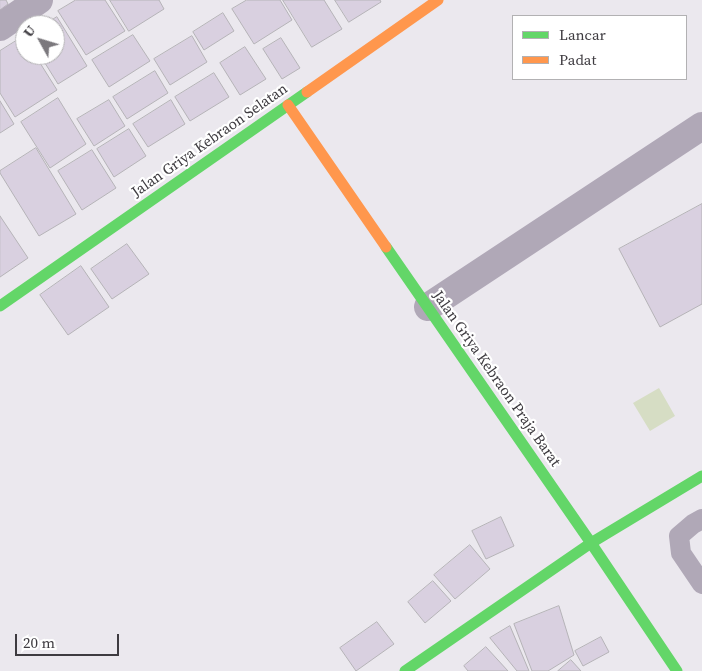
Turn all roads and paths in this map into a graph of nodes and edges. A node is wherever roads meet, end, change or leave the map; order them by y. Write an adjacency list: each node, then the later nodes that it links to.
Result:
1 (39, 0): 3 (street)
2 (438, 0): 4 (street, Jalan Griya Kebraon Selatan)
3 (0, 27)
4 (288, 105): 6 (street, Jalan Griya Kebraon Selatan); 7 (street, Jalan Griya Kebraon Praja Barat)
5 (702, 126): 7 (street)
6 (0, 306)
7 (428, 307): 10 (street, Jalan Griya Kebraon Praja Barat)
8 (702, 476): 10 (street)
9 (702, 519): 11 (lane)
10 (591, 543): 12 (street); 13 (street, Jalan Griya Kebraon Praja Barat)
11 (702, 584)
12 (405, 671)
13 (677, 671)

